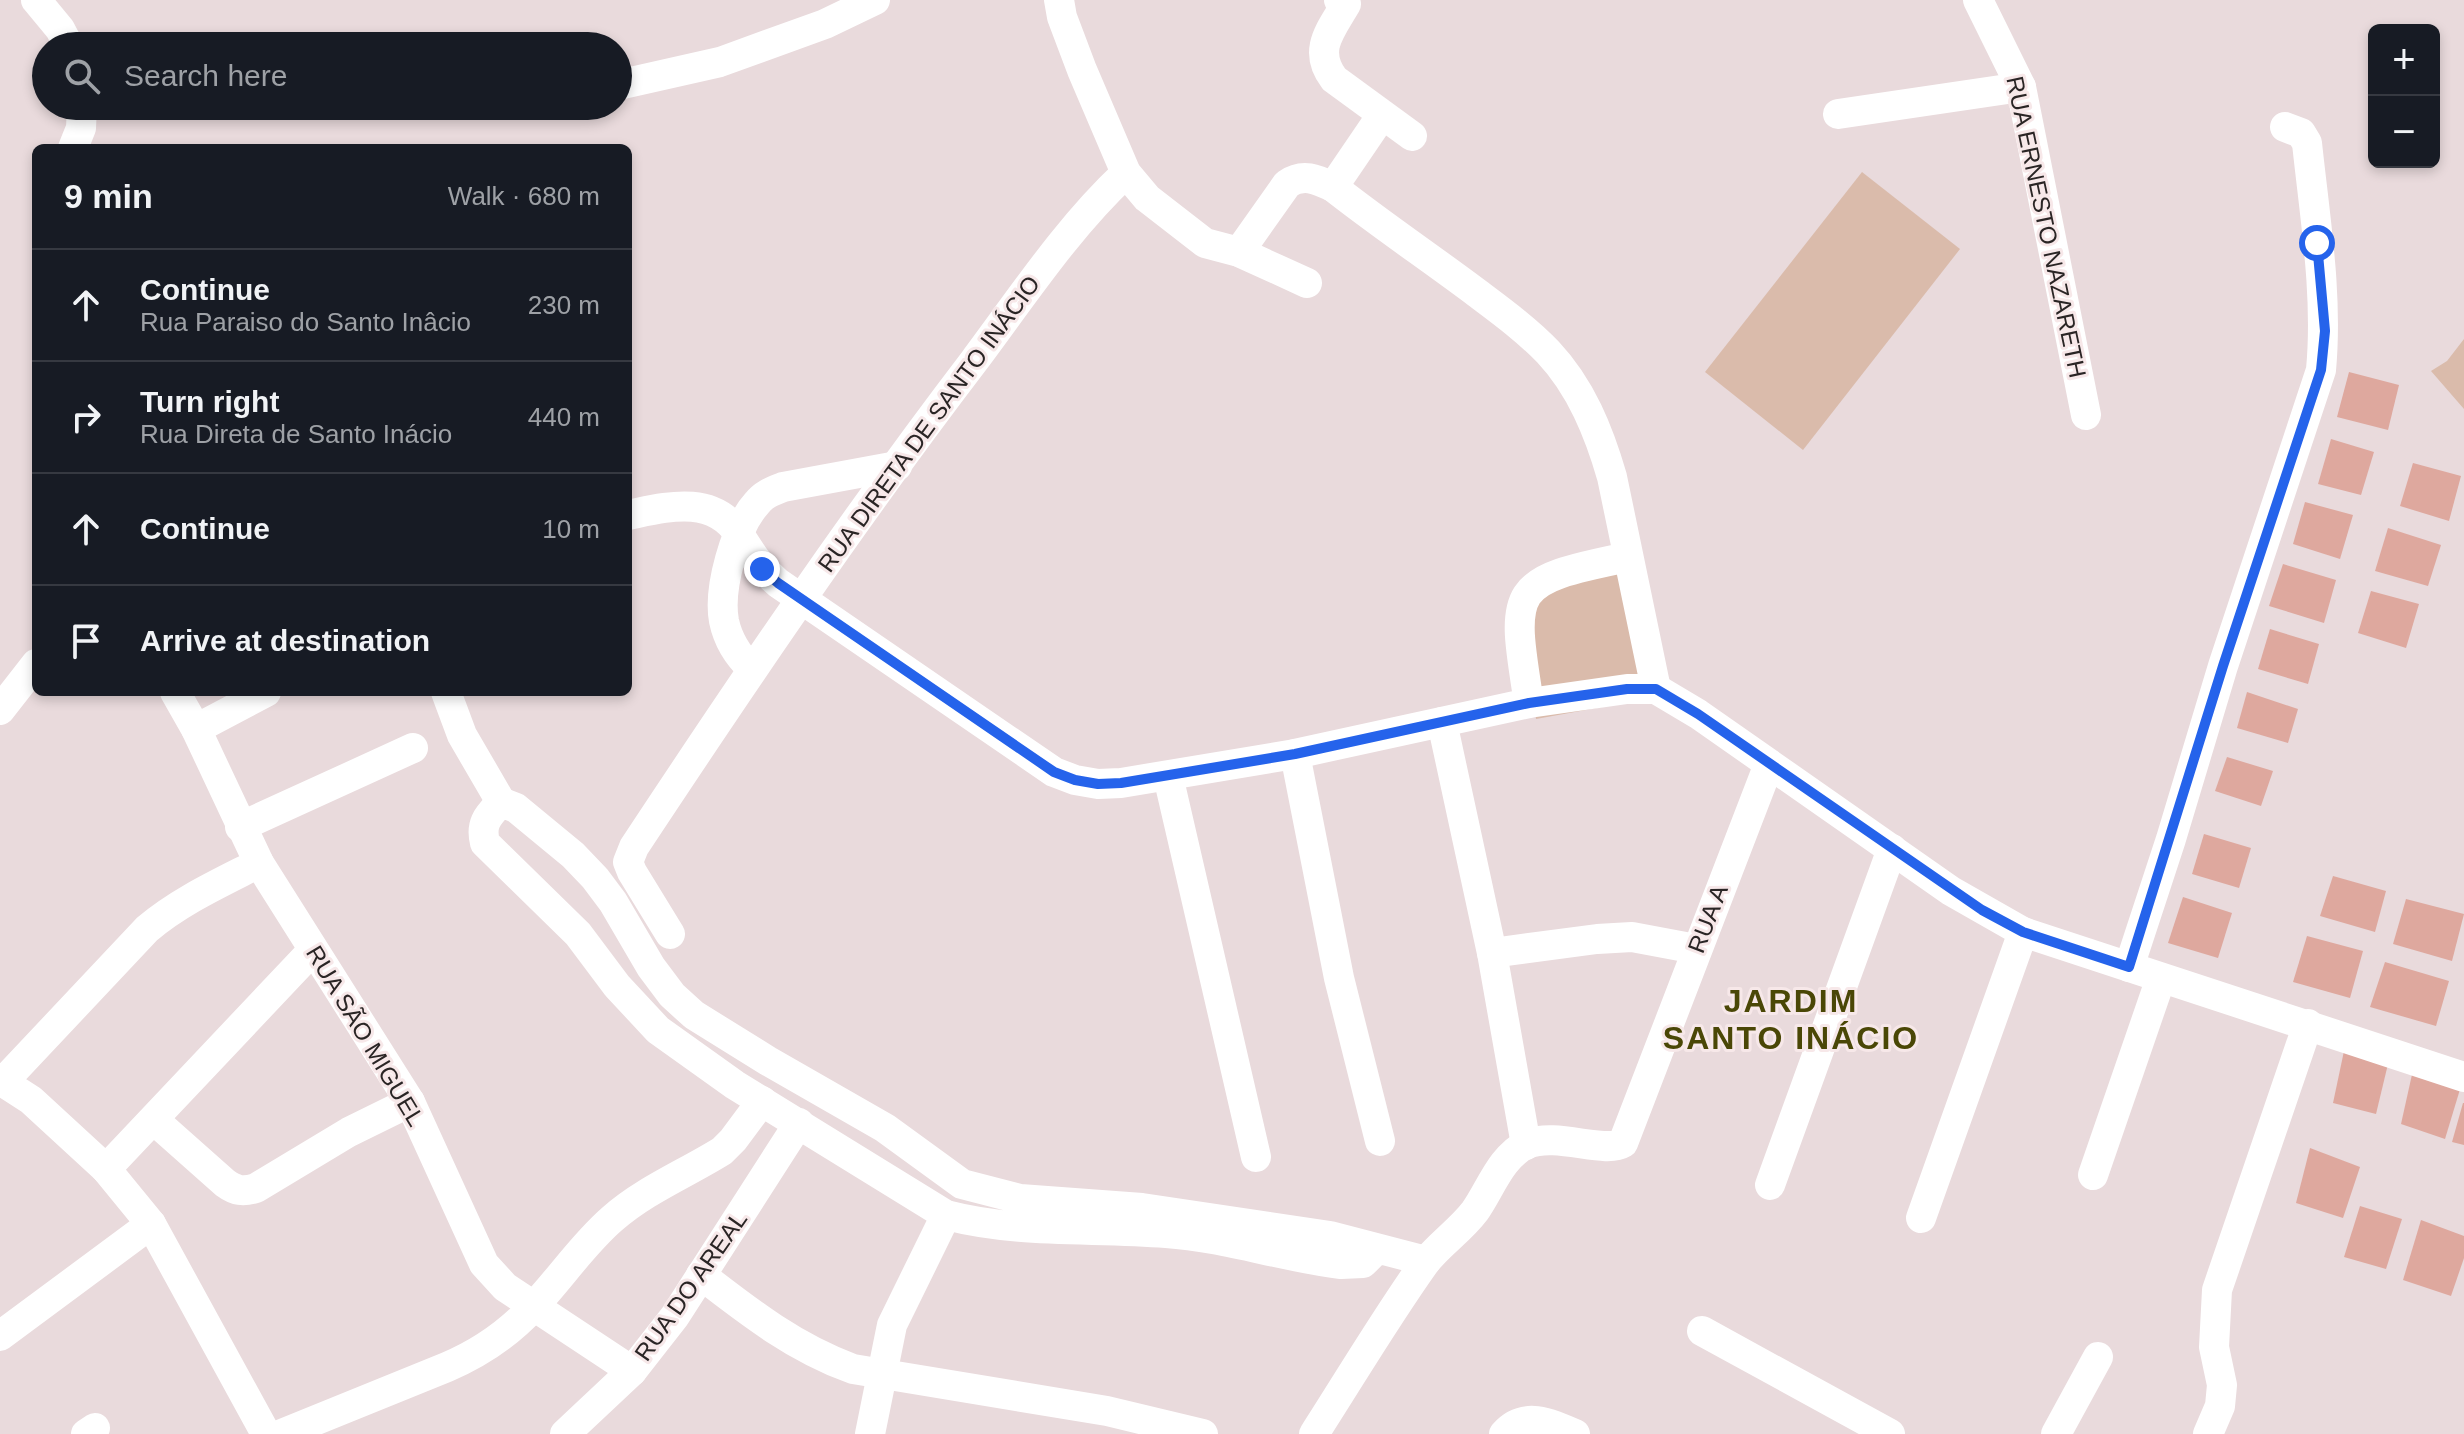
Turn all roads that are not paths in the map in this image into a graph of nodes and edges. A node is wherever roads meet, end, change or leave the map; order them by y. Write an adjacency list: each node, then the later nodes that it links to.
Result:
1 (36, 0): 6 (street)
2 (875, 0): 7 (street)
3 (1059, 0): 15 (street)
4 (1978, 0): 8 (street, RUA ERNESTO NAZARETH)
5 (1344, 1): 10 (street)
6 (62, 32)
7 (632, 82)
8 (2021, 87): 9 (street); 19 (street, RUA ERNESTO NAZARETH)
9 (1838, 114)
10 (1382, 115): 13 (street); 16 (street)
11 (81, 120): 14 (street)
12 (2285, 127): 48 (street)
13 (1412, 136)
14 (75, 144)
15 (1126, 173): 17 (street); 20 (street, RUA DIRETA DE SANTO INÁCIO)
16 (1333, 187): 17 (street); 23 (street)
17 (1239, 252): 18 (street)
18 (1307, 283)
19 (2086, 415)
20 (897, 466): 22 (street); 24 (street, RUA DIRETA DE SANTO INÁCIO)
21 (632, 514): 22 (street)
22 (739, 534): 24 (street); 26 (street)
23 (1628, 557): 27 (street); 31 (street)
24 (802, 599): 26 (street); 38 (street, RUA DIRETA DE SANTO INÁCIO)
25 (32, 669): 32 (street)
26 (752, 669): 44 (street)
27 (1656, 689): 31 (street, RUA DIRETA DE SANTO INÁCIO); 37 (street)
28 (177, 696): 34 (street, RUA SÃO MIGUEL)
29 (258, 696): 34 (street)
30 (447, 696): 39 (street)
31 (1529, 703): 33 (street, RUA DIRETA DE SANTO INÁCIO)
32 (0, 710)
33 (1442, 722): 36 (street, RUA DIRETA DE SANTO INÁCIO); 47 (street)
34 (196, 729): 40 (street, RUA SÃO MIGUEL)
35 (413, 748): 40 (street)
36 (1295, 754): 38 (street, RUA DIRETA DE SANTO INÁCIO); 57 (street)
37 (1769, 764): 41 (street); 45 (street, RUA A)
38 (1168, 776): 59 (street)
39 (501, 802): 53 (street); 66 (street)
40 (240, 827): 42 (street, RUA SÃO MIGUEL)
41 (1892, 849): 43 (street); 62 (street)
42 (259, 863): 46 (street, RUA SÃO MIGUEL); 52 (street)
43 (2023, 932): 48 (street); 64 (street)
44 (670, 934)
45 (1696, 949): 47 (street); 58 (street, RUA A)
46 (313, 950): 54 (street, RUA SÃO MIGUEL); 55 (street)
47 (1492, 953): 58 (street)
48 (2129, 967): 49 (street)
49 (2161, 978): 50 (street); 61 (street)
50 (2308, 1024): 51 (street); 86 (street)
51 (2464, 1077)
52 (2, 1081): 60 (street)
53 (762, 1101): 56 (street); 69 (street)
54 (410, 1102): 55 (street); 69 (street, RUA SÃO MIGUEL)
55 (154, 1120): 60 (street)
56 (799, 1123): 63 (street); 68 (street, RUA DO AREAL)
57 (1380, 1141)
58 (1526, 1145): 67 (street)
59 (1256, 1157)
60 (106, 1169): 65 (street)
61 (2093, 1175)
62 (1770, 1185)
63 (946, 1215): 66 (street); 74 (street)
64 (1921, 1218)
65 (151, 1224): 71 (street); 76 (street)
66 (1377, 1249): 67 (street)
67 (1426, 1261): 81 (street)
68 (701, 1275): 73 (street, RUA DO AREAL); 74 (street)
69 (534, 1306): 73 (street, RUA SÃO MIGUEL); 77 (street)
70 (1702, 1331): 84 (street)
71 (0, 1336)
72 (2098, 1357): 85 (street)
73 (632, 1371): 78 (street, RUA DO AREAL)
74 (881, 1374): 75 (street); 79 (street)
75 (1173, 1430): 80 (street)
76 (266, 1434)
77 (282, 1434)
78 (565, 1434)
79 (870, 1434)
80 (1203, 1434)
81 (1314, 1434)
82 (1504, 1434): 83 (street)
83 (1575, 1434)
84 (1890, 1434)
85 (2056, 1434)
86 (2208, 1434)

